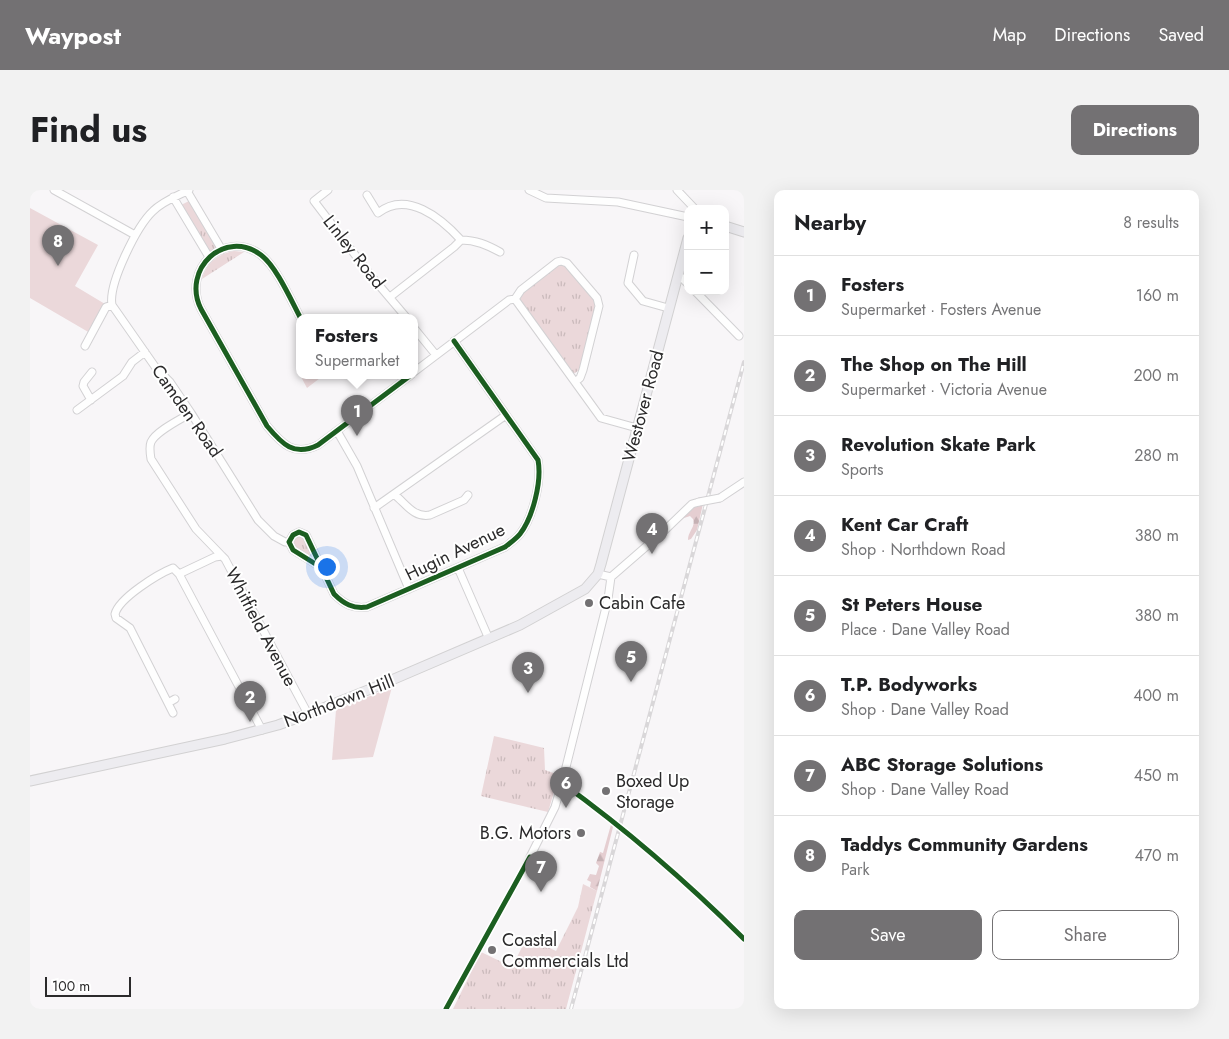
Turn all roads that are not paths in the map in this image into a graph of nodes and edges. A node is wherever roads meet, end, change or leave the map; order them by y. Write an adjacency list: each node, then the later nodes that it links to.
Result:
1 (54, 190): 12 (street)
2 (188, 190): 7 (street); 16 (street)
3 (328, 190): 21 (street, Linley Road)
4 (531, 190): 9 (street)
5 (677, 190): 8 (street)
6 (367, 195): 13 (street)
7 (173, 197): 12 (street); 16 (street)
8 (692, 205)
9 (684, 216)
10 (729, 227): 11 (main road)
11 (744, 232)
12 (135, 235): 23 (street)
13 (461, 240): 15 (street); 21 (street)
14 (685, 250): 18 (main road, Westover Road)
15 (500, 252)
16 (216, 253): 25 (street); 42 (street)
17 (634, 255): 24 (street)
18 (678, 274): 19 (street); 24 (main road, Westover Road)
19 (684, 280)
20 (699, 295): 28 (street)
21 (390, 297): 26 (street, Linley Road)
22 (515, 299): 29 (street); 36 (street); 36 (street)
23 (112, 305): 30 (street); 31 (street, Camden Road)
24 (668, 308): 41 (main road, Westover Road)
25 (298, 314)
26 (404, 314)
27 (418, 333): 32 (street)
28 (739, 336)
29 (454, 342): 32 (street); 40 (street, Hugin Avenue)
30 (85, 346)
31 (145, 352): 37 (street); 39 (street, Camden Road)
32 (436, 356): 33 (street)
33 (418, 369)
34 (92, 372): 37 (street)
35 (406, 379): 42 (street)
36 (575, 382): 41 (street)
37 (91, 400): 38 (street)
38 (77, 410)
39 (192, 412): 47 (street, Camden Road); 48 (street)
40 (506, 415): 44 (street); 50 (street, Hugin Avenue)
41 (637, 428): 52 (main road, Westover Road)
42 (337, 431): 46 (street)
43 (744, 482): 53 (street, bridge)
44 (395, 495): 45 (street); 46 (street)
45 (468, 495)
46 (374, 508): 54 (street)
47 (289, 542): 49 (street); 49 (street, Hugin Avenue)
48 (222, 556): 51 (street, Whitfield Avenue); 57 (street, Whitfield Avenue)
49 (322, 568): 54 (street, Hugin Avenue)
50 (458, 568): 54 (street, Hugin Avenue); 55 (street)
51 (179, 574): 56 (street, Whitfield Avenue); 58 (street)
52 (598, 574): 53 (street); 55 (main road, Northdown Hill)
53 (611, 577): 60 (street)
54 (409, 590)
55 (488, 639): 57 (main road, Northdown Hill)
56 (173, 713)
57 (308, 714): 58 (main road, Northdown Hill)
58 (262, 730): 59 (main road, Northdown Hill)
59 (30, 782)
60 (530, 857)

